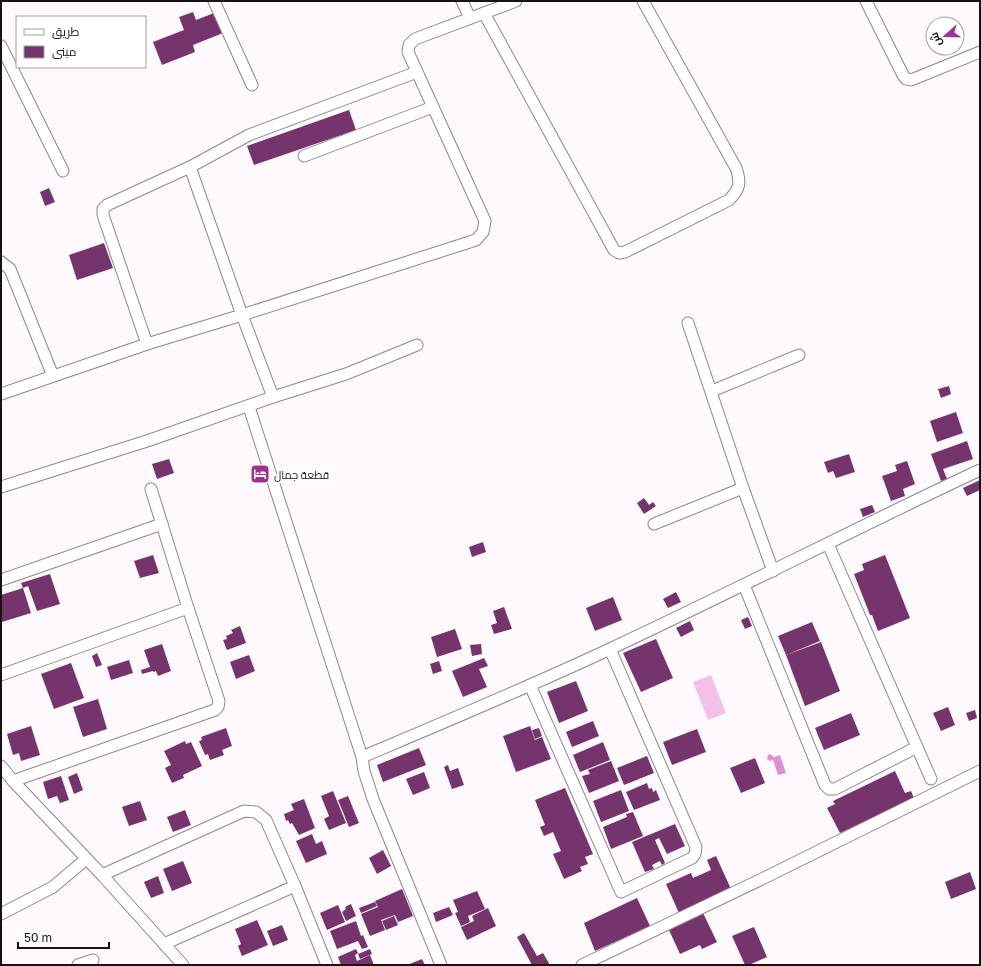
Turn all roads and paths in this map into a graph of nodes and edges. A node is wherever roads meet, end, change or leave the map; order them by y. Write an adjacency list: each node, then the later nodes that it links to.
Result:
1 (214, 1): 11 (street)
2 (462, 1): 7 (street)
3 (516, 1): 6 (street)
4 (643, 1): 6 (street)
5 (866, 1): 9 (street)
6 (484, 13): 7 (street)
7 (470, 18): 10 (street)
8 (1, 46): 15 (street)
9 (980, 52)
10 (417, 72): 12 (street); 14 (street)
11 (252, 85)
12 (433, 107): 13 (street); 17 (street)
13 (304, 156)
14 (190, 167): 17 (street); 19 (street)
15 (63, 171)
16 (1, 262): 22 (street)
17 (242, 315): 19 (street); 25 (street)
18 (688, 323): 23 (street)
19 (147, 344): 22 (street)
20 (417, 345): 25 (street)
21 (799, 355): 23 (street)
22 (53, 376): 24 (street)
23 (712, 391): 29 (street)
24 (1, 394)
25 (273, 397): 26 (street)
26 (249, 406): 28 (street); 42 (street)
27 (980, 470): 33 (street)
28 (1, 487)
29 (743, 488): 32 (street); 34 (street)
30 (151, 489): 31 (street)
31 (162, 524): 35 (street); 37 (street)
32 (654, 524)
33 (828, 544): 34 (street); 41 (street)
34 (773, 571): 36 (street)
35 (1, 580)
36 (744, 585): 38 (street); 41 (street)
37 (188, 608): 39 (street); 46 (street)
38 (610, 649): 40 (street); 40 (street)
39 (1, 675)
40 (530, 685): 42 (street)
41 (917, 748): 45 (street)
42 (362, 757): 56 (street)
43 (1, 766): 46 (street)
44 (980, 771): 57 (street)
45 (931, 779)
46 (13, 781): 47 (street)
47 (86, 859): 48 (street); 50 (street)
48 (102, 875): 49 (street); 51 (street)
49 (295, 886): 51 (street); 55 (street)
50 (1, 914)
51 (164, 944): 54 (street)
52 (92, 960): 53 (street)
53 (78, 965)
54 (183, 965)
55 (327, 965)
56 (440, 965)
57 (582, 965)

